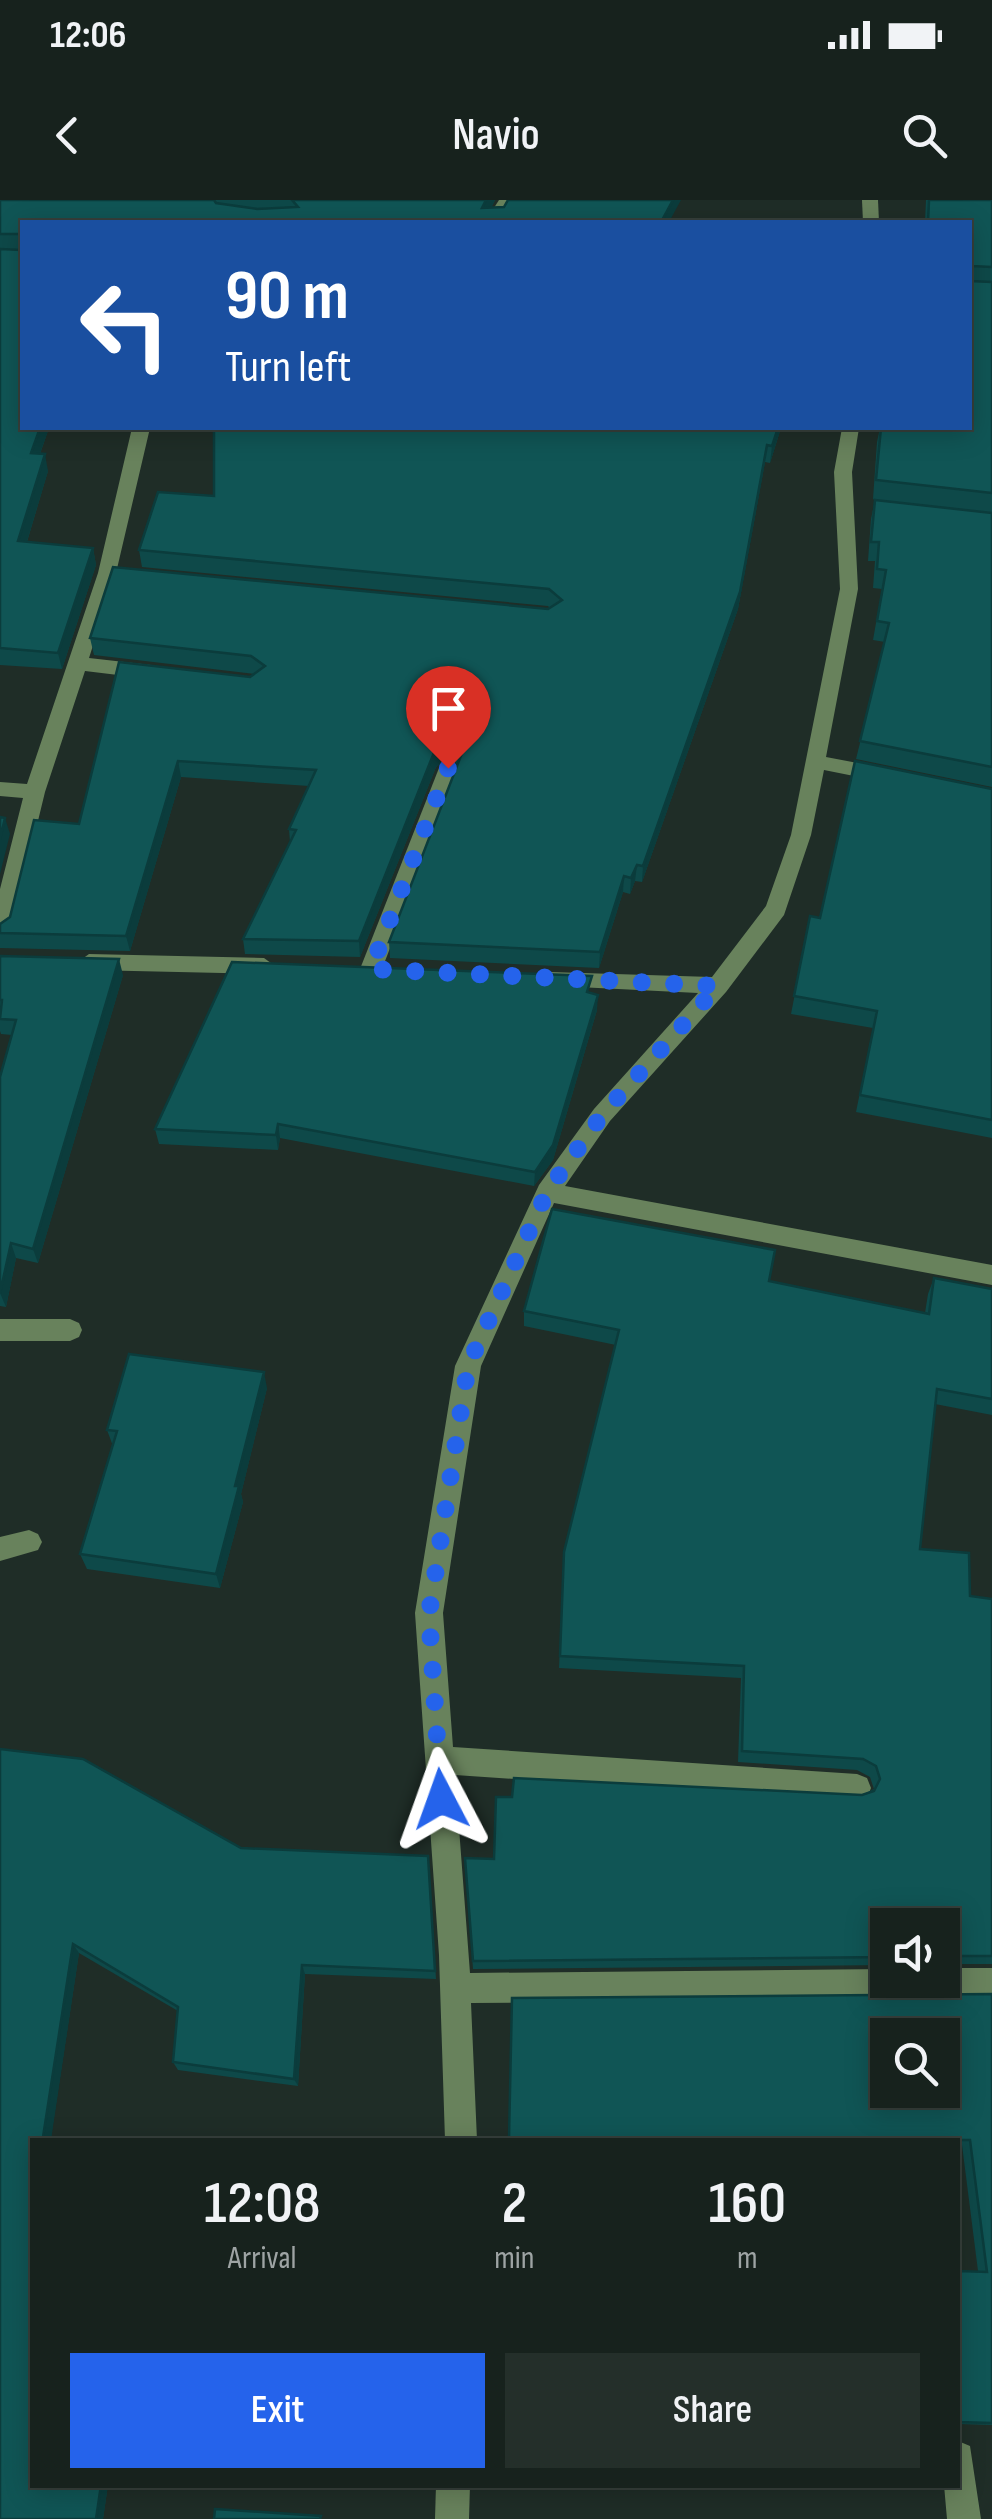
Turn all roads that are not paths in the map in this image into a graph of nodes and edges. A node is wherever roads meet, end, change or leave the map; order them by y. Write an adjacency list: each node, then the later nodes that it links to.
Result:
1 (141, 430): 3 (street)
2 (850, 430): 5 (street)
3 (76, 663): 4 (street); 9 (street)
4 (174, 674)
5 (817, 762): 7 (street); 15 (street)
6 (448, 768): 13 (street)
7 (914, 782)
8 (0, 789): 9 (street)
9 (35, 792): 10 (street)
10 (0, 932)
11 (64, 962): 12 (street)
12 (294, 967)
13 (371, 969)
14 (526, 976): 15 (street)
15 (718, 986): 16 (street)
16 (547, 1192): 17 (street); 22 (street)
17 (992, 1275)
18 (0, 1330): 19 (street)
19 (70, 1330)
20 (29, 1542): 21 (street)
21 (0, 1549)
22 (438, 1760): 23 (street); 25 (street)
23 (857, 1788)
24 (992, 1983): 25 (street)
25 (455, 1988): 26 (street)
26 (461, 2138)
27 (960, 2478): 30 (street)
28 (453, 2488): 29 (street)
29 (452, 2519)
30 (964, 2519)

